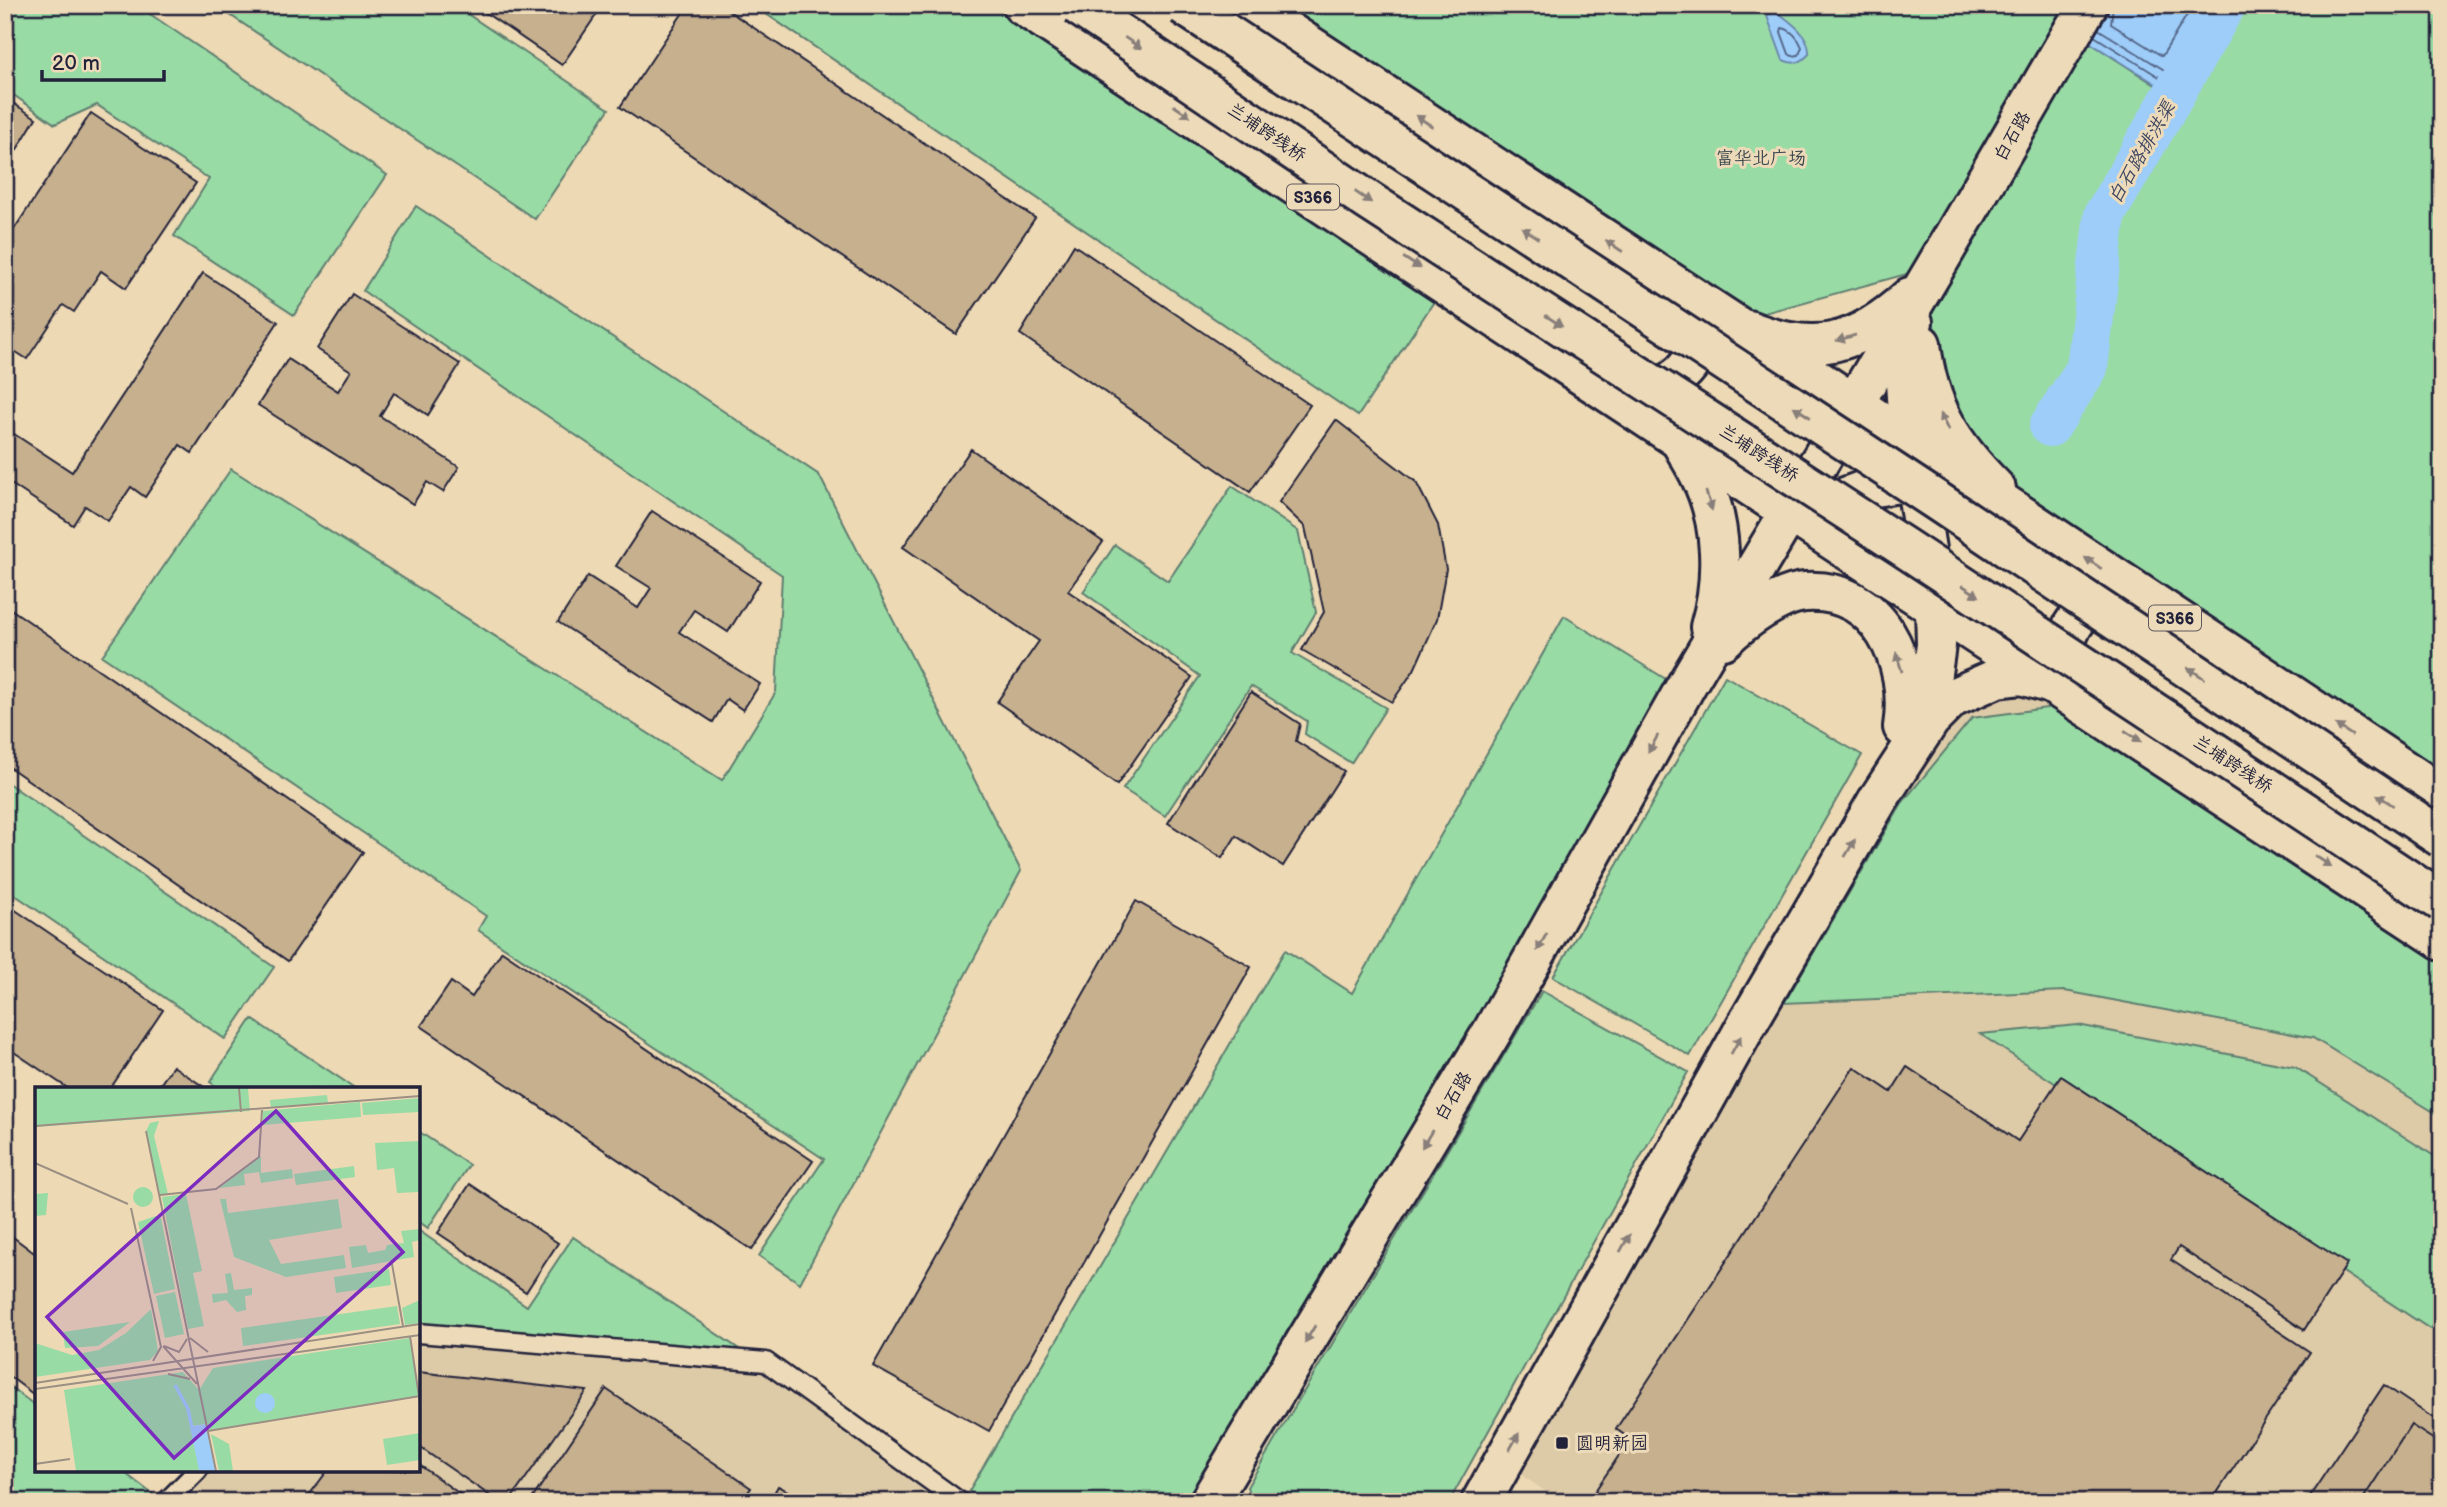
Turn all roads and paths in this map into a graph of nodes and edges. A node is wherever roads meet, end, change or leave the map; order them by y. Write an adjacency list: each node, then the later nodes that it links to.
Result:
1 (1023, 5): 10 (main road, S366, one-way to 10)
2 (1077, 5): 28 (main road, 兰埔跨线桥, one-way to 28, bridge)
3 (1183, 5): 27 (main road, one-way to 3, bridge)
4 (1248, 5): 7 (main road, S366, one-way to 4)
5 (2088, 5): 6 (main road, 白石路)
6 (1936, 267): 8 (main road, one-way to 8); 9 (main road); 11 (main road); 19 (main road, one-way to 6)
7 (1671, 283): 8 (main road, S366); 10 (main road)
8 (1734, 324): 11 (main road, S366)
9 (1904, 369): 11 (main road); 13 (main road)
10 (1603, 390): 12 (main road, S366)
11 (1864, 410): 13 (main road, S366); 14 (main road)
12 (1680, 440): 14 (main road); 18 (main road, S366); 23 (main road, one-way to 23)
13 (1909, 441): 15 (main road); 17 (main road, S366)
14 (1832, 454): 16 (main road); 18 (main road)
15 (1915, 482): 16 (main road); 17 (main road); 22 (main road)
16 (1844, 497): 18 (main road); 20 (main road)
17 (1999, 501): 19 (main road, S366)
18 (1797, 517): 20 (main road, S366); 23 (main road)
19 (2038, 527): 21 (main road, S366, one-way to 19)
20 (1885, 574): 22 (main road, S366)
21 (2153, 603): 24 (main road); 25 (main road, S366, one-way to 21)
22 (1934, 607): 24 (main road, S366); 26 (main road)
23 (1686, 684): 26 (main road, one-way to 23); 34 (main road, 白石路, one-way to 34)
24 (2071, 695): 26 (main road); 29 (main road, S366, one-way to 29)
25 (2442, 795)
26 (1879, 798): 35 (main road, one-way to 26)
27 (2442, 838)
28 (2442, 902)
29 (2442, 940)
30 (420, 1334): 33 (lane)
31 (196, 1472): 32 (lane)
32 (166, 1502)
33 (960, 1502)
34 (1209, 1502)
35 (1481, 1502)

